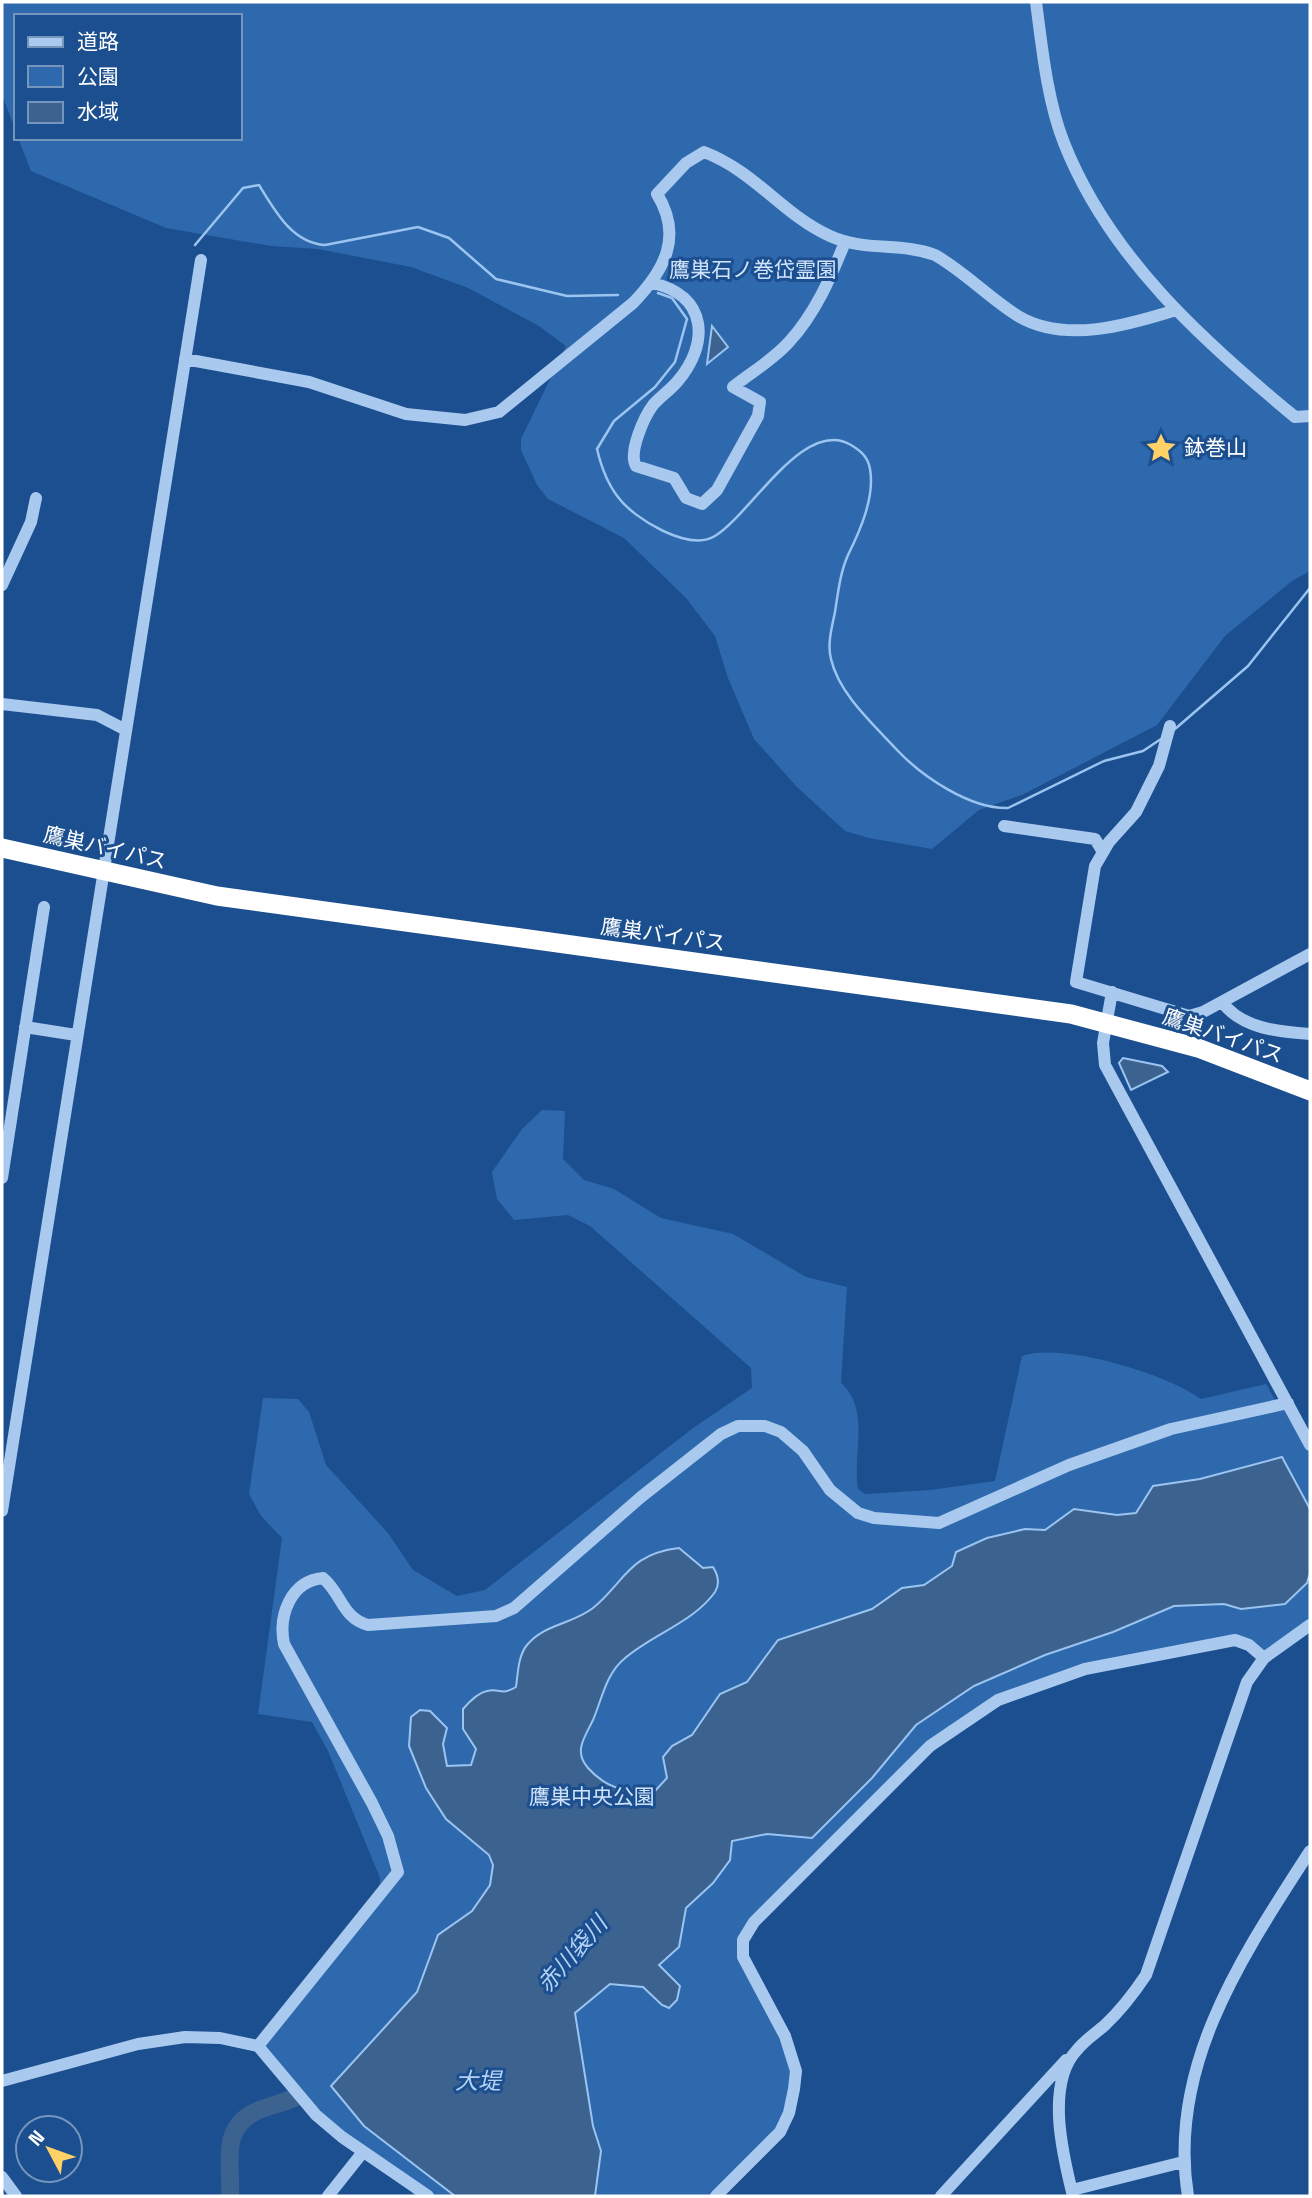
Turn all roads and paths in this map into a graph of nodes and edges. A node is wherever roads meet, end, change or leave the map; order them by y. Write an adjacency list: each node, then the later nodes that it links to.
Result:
1 (1035, 2): 5 (street)
2 (845, 242): 4 (street); 4 (street); 5 (street)
3 (201, 260): 6 (street)
4 (652, 283): 6 (street)
5 (1176, 310): 7 (street)
6 (185, 359): 12 (street)
7 (1310, 416)
8 (36, 498): 9 (street)
9 (2, 585)
10 (2, 704): 12 (street)
11 (1170, 726): 15 (street)
12 (124, 729): 16 (street)
13 (1004, 826): 15 (street)
14 (2, 848): 16 (highway, 鷹巣バイパス)
15 (1103, 852): 19 (street)
16 (102, 872): 21 (highway, 鷹巣バイパス); 24 (street)
17 (44, 907): 22 (street)
18 (1310, 954): 20 (street)
19 (1112, 992): 20 (street); 21 (street)
20 (1222, 1002): 23 (street)
21 (1105, 1021): 25 (highway, 鷹巣バイパス); 27 (street)
22 (25, 1027): 24 (street); 26 (street)
23 (1310, 1034)
24 (76, 1035): 29 (street)
25 (1310, 1091)
26 (2, 1178)
27 (1287, 1403): 28 (street); 33 (street)
28 (1310, 1445)
29 (2, 1511)
30 (1310, 1625): 31 (street)
31 (1264, 1658): 34 (street); 43 (street)
32 (1310, 1850): 37 (street)
33 (258, 2046): 35 (street); 36 (street)
34 (1075, 2051): 39 (street); 44 (street)
35 (2, 2081)
36 (363, 2152): 41 (street); 42 (street)
37 (1182, 2162): 39 (street); 45 (street)
38 (2, 2177): 40 (street)
39 (1073, 2193)
40 (16, 2196)
41 (328, 2196)
42 (428, 2196)
43 (716, 2196)
44 (941, 2196)
45 (1188, 2196)

